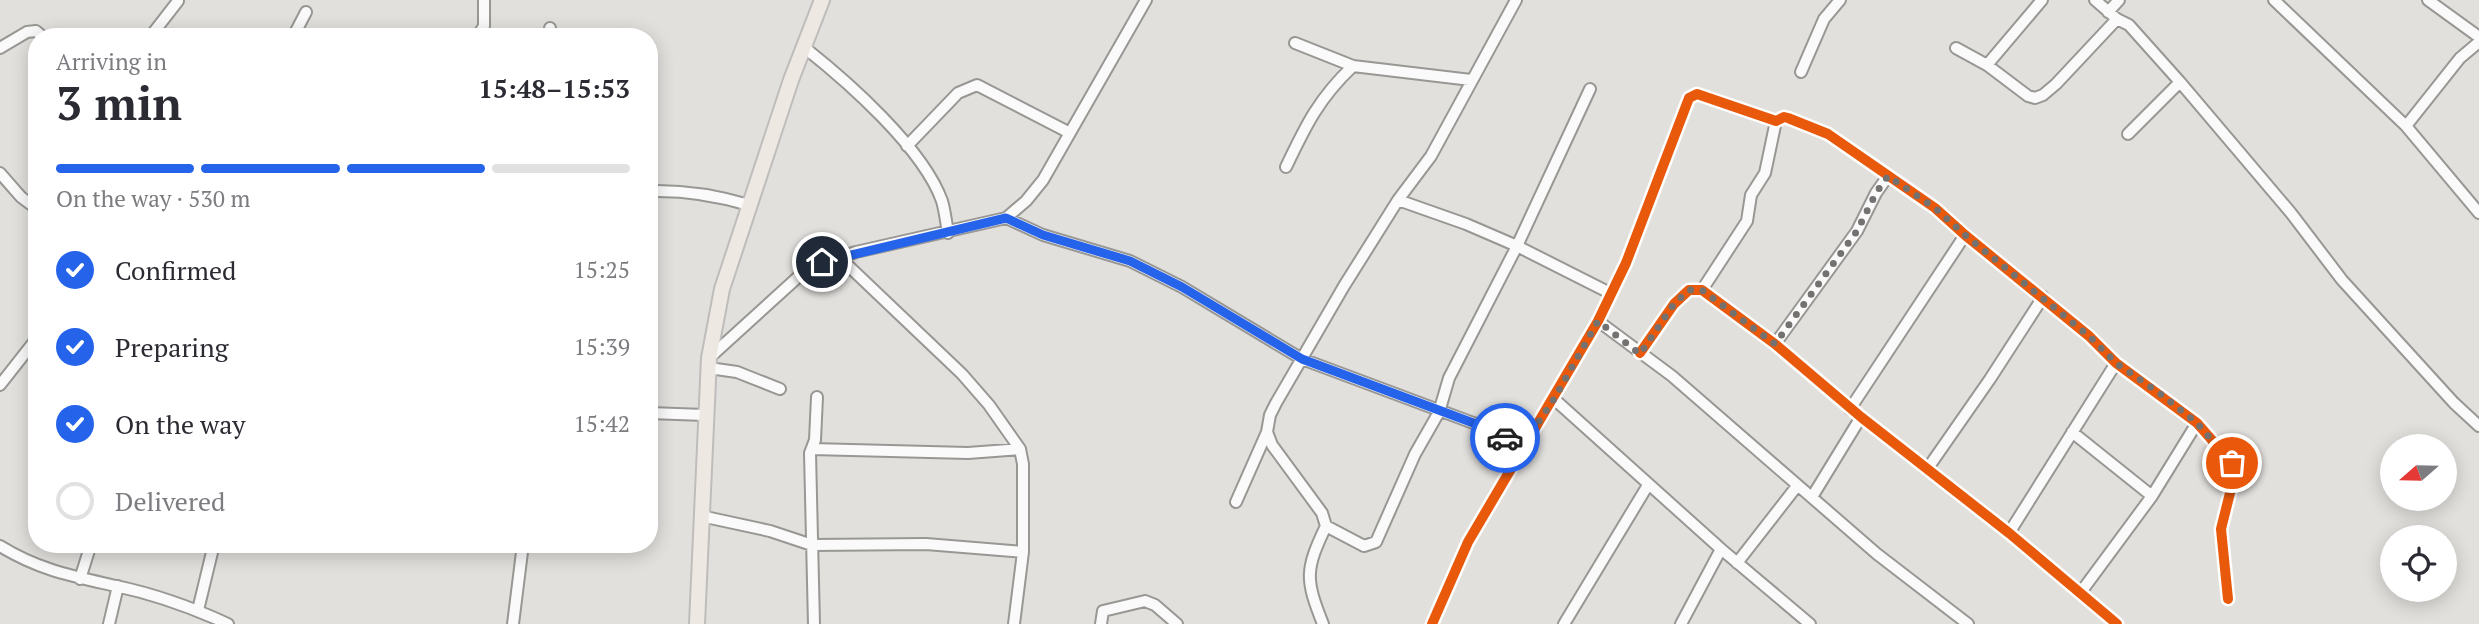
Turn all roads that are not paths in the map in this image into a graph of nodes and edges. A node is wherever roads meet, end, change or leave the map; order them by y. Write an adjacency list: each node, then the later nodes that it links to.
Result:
1 (484, 0): 17 (street)
2 (822, 0): 22 (main road)
3 (1146, 0): 32 (street)
4 (1516, 0): 27 (street)
5 (1840, 0): 26 (street)
6 (2042, 0): 24 (street)
7 (2095, 0): 13 (street)
8 (2119, 0): 13 (street)
9 (2274, 0): 31 (street)
10 (2428, 0): 19 (street)
11 (178, 1): 15 (street)
12 (306, 12): 16 (street)
13 (2108, 12): 14 (street)
14 (2117, 19): 24 (street); 28 (street)
15 (157, 28)
16 (298, 28)
17 (480, 28)
18 (28, 32): 21 (street)
19 (2479, 40): 31 (street)
20 (1295, 43): 25 (street)
21 (0, 48)
22 (805, 48): 34 (street); 41 (main road)
23 (1956, 48): 24 (street)
24 (1987, 65)
25 (1353, 66): 27 (street); 35 (street)
26 (1801, 72)
27 (1471, 80): 39 (street)
28 (2180, 82): 33 (street); 68 (street)
29 (1590, 89): 46 (street)
30 (1776, 121): 36 (street); 48 (street); 49 (street)
31 (2406, 126): 42 (street)
32 (1070, 133): 34 (street); 43 (street)
33 (2128, 134)
34 (907, 146): 44 (street)
35 (1286, 167)
36 (1888, 176): 45 (street); 52 (street)
37 (1, 177): 40 (street)
38 (658, 191): 41 (street)
39 (1398, 200): 46 (street); 55 (street)
40 (28, 201)
41 (749, 205): 56 (main road)
42 (2479, 213)
43 (1006, 218): 44 (street); 55 (street)
44 (948, 233): 47 (street)
45 (1965, 235): 50 (street); 62 (street)
46 (1517, 246): 49 (street); 63 (street)
47 (839, 257): 56 (street); 73 (street)
48 (1702, 290): 52 (street); 54 (street)
49 (1610, 293): 51 (street)
50 (2043, 297): 57 (street); 74 (street)
51 (1598, 321): 54 (street); 61 (street)
52 (1775, 344): 62 (street)
53 (28, 349): 58 (street)
54 (1640, 354): 76 (street)
55 (1302, 359): 63 (street); 69 (street)
56 (709, 363): 59 (street); 65 (main road)
57 (2116, 363): 67 (street); 70 (street)
58 (0, 385)
59 (780, 390)
60 (817, 397): 72 (street)
61 (1554, 399): 71 (street); 75 (street)
62 (1850, 409): 66 (street)
63 (1439, 412): 71 (street); 81 (street)
64 (658, 413): 65 (street)
65 (705, 415): 80 (main road)
66 (1861, 417): 74 (street); 78 (street)
67 (2197, 423): 77 (street); 94 (street)
68 (2479, 426)
69 (1267, 432): 79 (street); 81 (street)
70 (2072, 432): 77 (street); 82 (street)
71 (1522, 447): 105 (street)
72 (811, 449): 73 (street); 83 (street)
73 (1020, 449): 86 (street)
74 (1928, 468): 82 (street)
75 (1648, 485): 85 (street); 106 (street)
76 (1797, 486): 78 (street); 90 (street)
77 (2152, 496): 93 (street)
78 (1812, 497): 109 (street)
79 (1236, 502)
80 (701, 516): 83 (street); 99 (main road)
81 (1326, 526): 104 (street)
82 (2009, 533): 93 (street)
83 (812, 545): 86 (street); 100 (street)
84 (0, 546): 91 (street)
85 (1721, 549): 90 (street); 107 (street)
86 (1023, 552): 101 (street)
87 (88, 553): 91 (street)
88 (212, 553): 95 (street)
89 (522, 553): 98 (street)
90 (1737, 563): 108 (street)
91 (80, 579): 92 (street)
92 (118, 586): 95 (street); 96 (street)
93 (2081, 592): 110 (street)
94 (2228, 599)
95 (198, 610): 97 (street)
96 (109, 624)
97 (228, 624)
98 (513, 624)
99 (697, 624)
100 (814, 624)
101 (1014, 624)
102 (1101, 624): 103 (street)
103 (1177, 624)
104 (1323, 624)
105 (1432, 624)
106 (1564, 624)
107 (1681, 624)
108 (1810, 624)
109 (1968, 624)
110 (2117, 624)

